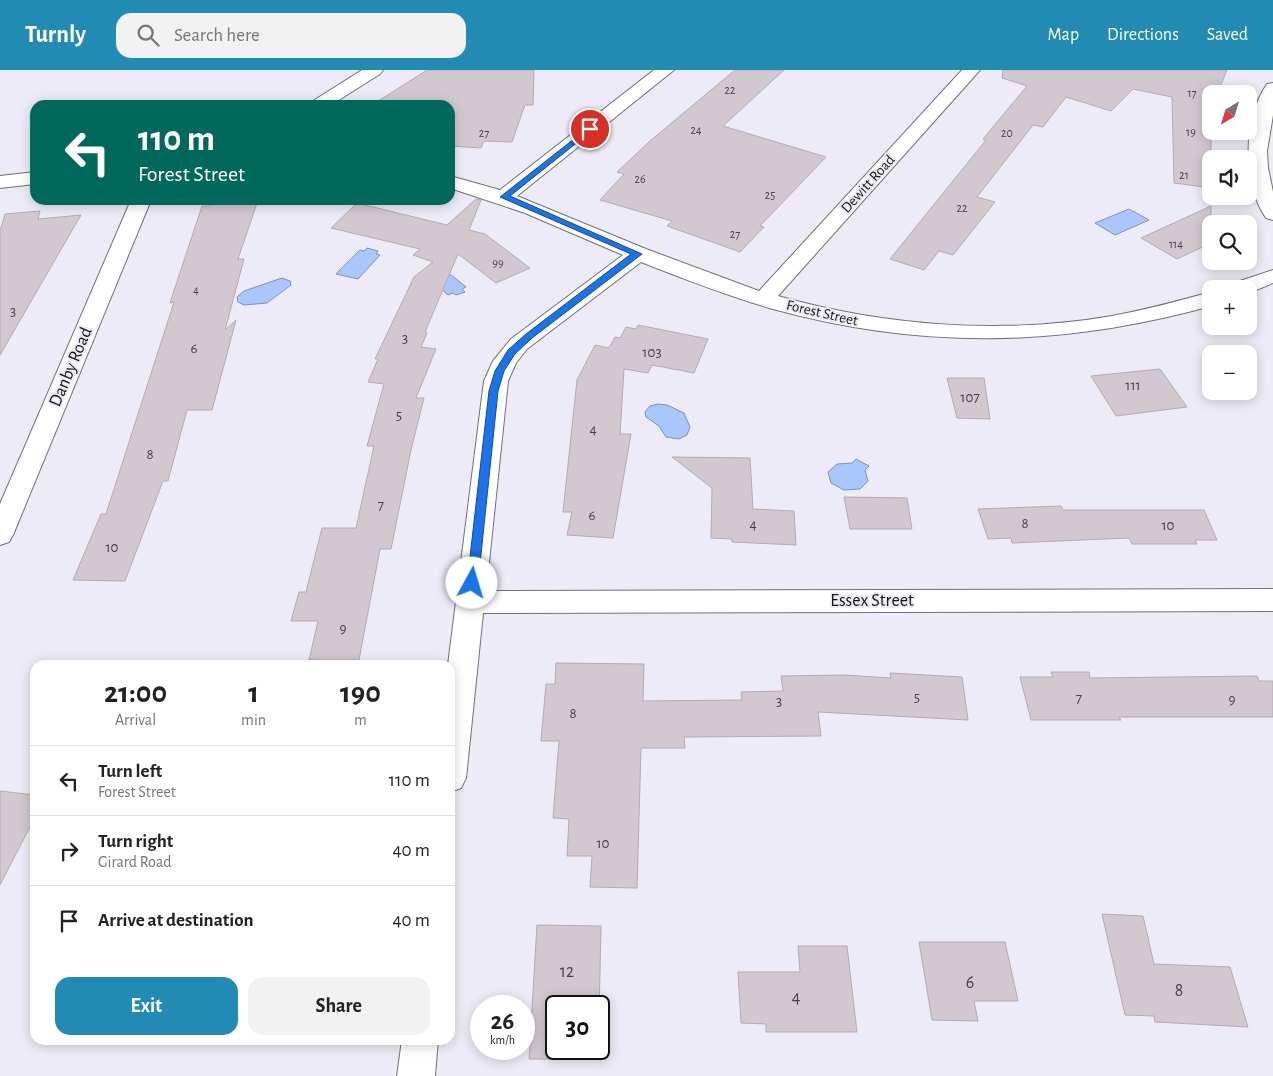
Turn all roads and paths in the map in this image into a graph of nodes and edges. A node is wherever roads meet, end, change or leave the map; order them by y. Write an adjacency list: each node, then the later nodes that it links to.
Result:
1 (374, 70): 5 (street)
2 (665, 70): 9 (street)
3 (971, 70): 15 (street, Dewitt Road)
4 (1273, 88): 11 (street)
5 (327, 100)
6 (30, 179): 7 (street)
7 (0, 182)
8 (455, 183): 9 (street, Forest Street)
9 (504, 197): 12 (street, Forest Street)
10 (139, 205): 17 (street, Danby Road)
11 (1273, 214)
12 (638, 254): 15 (street, Forest Street); 19 (street)
13 (1273, 276): 14 (street)
14 (1257, 282)
15 (764, 298): 16 (street, Forest Street)
16 (1202, 302)
17 (0, 534)
18 (1273, 600): 19 (street, Essex Street)
19 (470, 602): 20 (street)
20 (455, 734)
21 (419, 1045): 22 (street)
22 (416, 1076)

